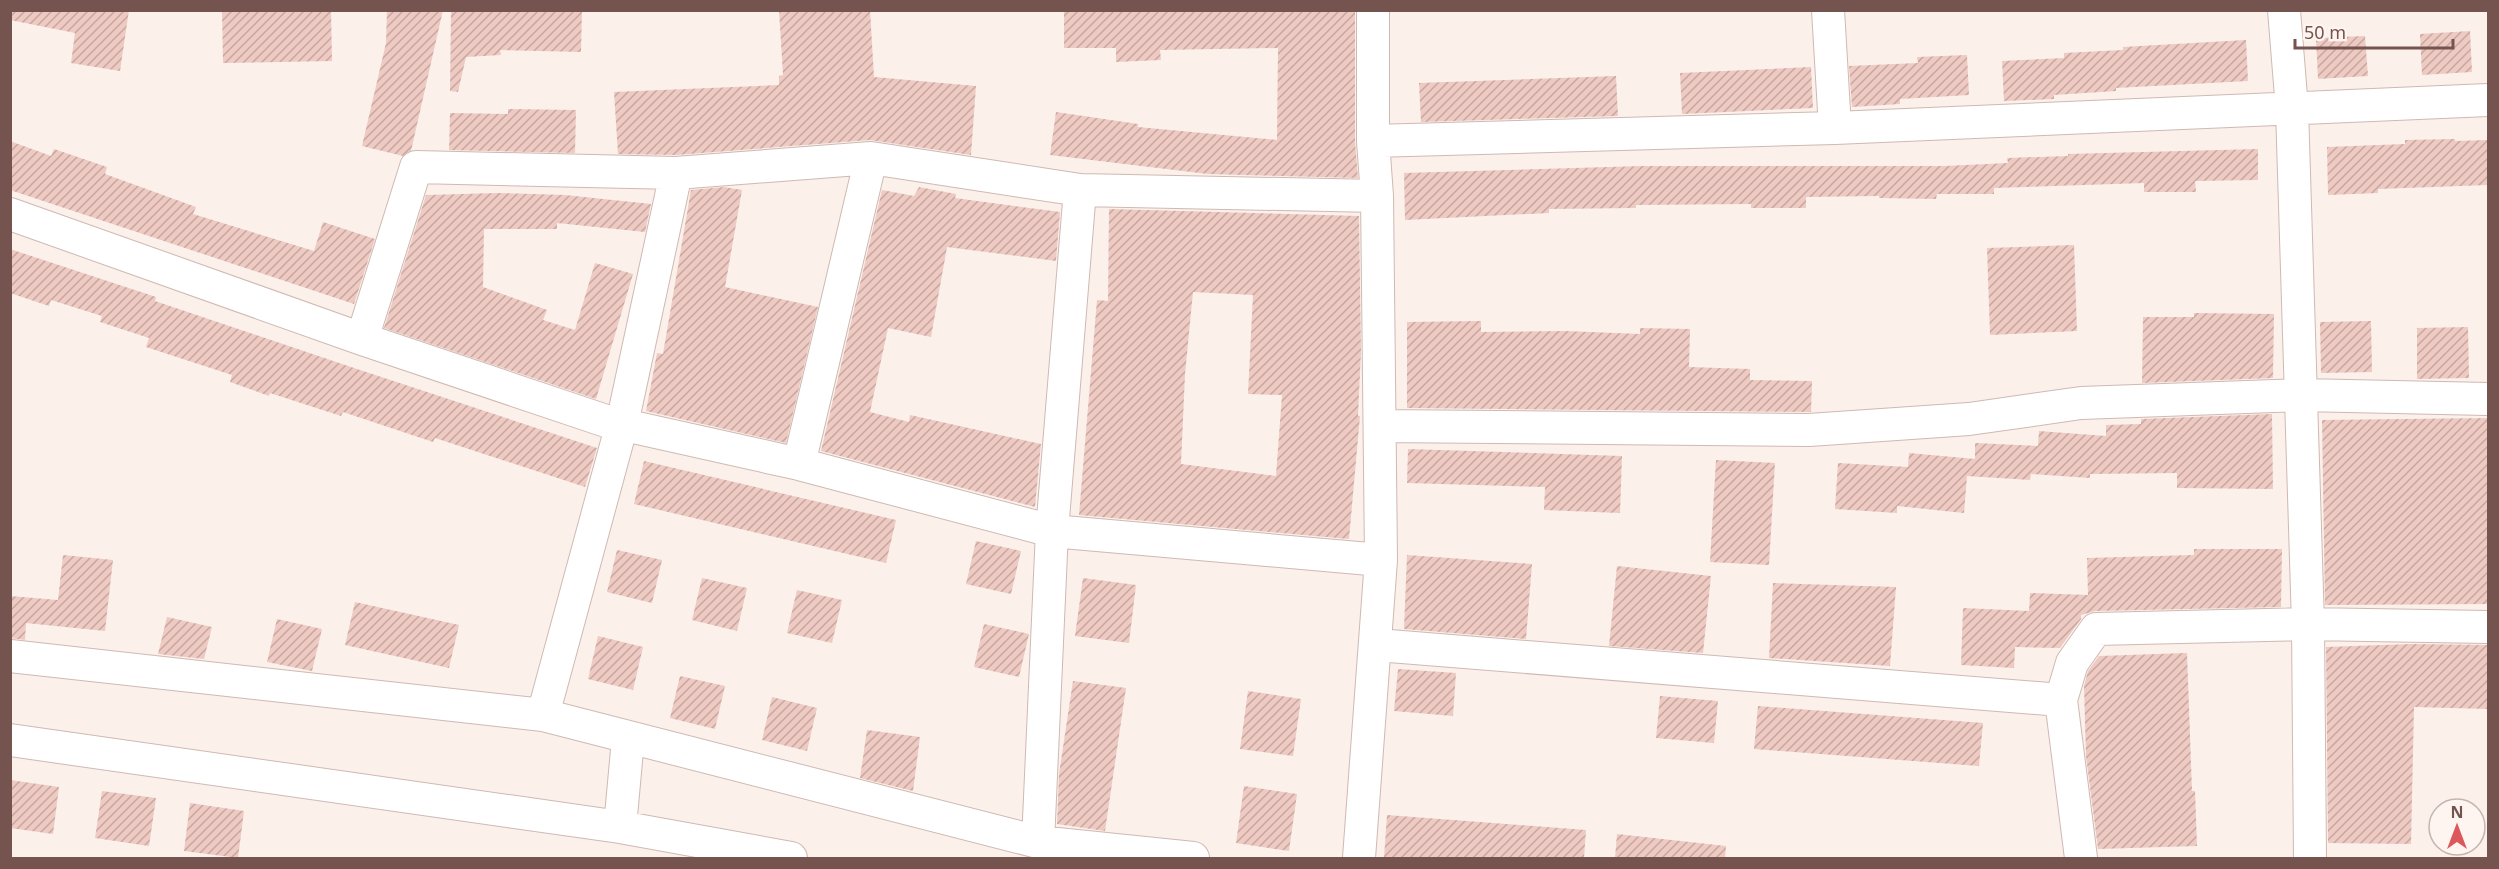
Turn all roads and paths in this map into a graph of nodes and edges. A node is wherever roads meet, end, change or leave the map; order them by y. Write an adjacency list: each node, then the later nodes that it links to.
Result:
1 (1373, 10): 7 (street)
2 (1828, 10): 6 (street)
3 (2284, 10): 5 (street)
4 (2488, 100): 5 (street)
5 (2292, 109): 6 (street); 14 (street)
6 (1835, 128): 7 (street)
7 (1373, 141): 11 (street)
8 (871, 158): 9 (street); 10 (street); 18 (street)
9 (676, 173): 13 (street); 16 (street)
10 (1080, 190): 11 (street); 19 (street)
11 (1377, 196): 17 (street)
12 (10, 214): 13 (street)
13 (362, 339): 16 (street)
14 (2301, 395): 15 (street); 17 (street); 21 (street)
15 (2488, 399)
16 (622, 424): 18 (street); 26 (street)
17 (1380, 426): 20 (street)
18 (799, 464): 19 (street)
19 (1052, 531): 20 (street); 30 (street)
20 (1381, 560): 23 (street)
21 (2308, 624): 22 (street); 25 (street); 36 (street)
22 (2488, 627)
23 (1377, 645): 25 (street); 34 (street)
24 (10, 656): 26 (street)
25 (2061, 700): 35 (street)
26 (543, 715): 27 (street)
27 (628, 739): 29 (street); 30 (street)
28 (10, 740): 29 (street)
29 (620, 827): 31 (street)
30 (1038, 842): 33 (street)
31 (728, 853): 32 (street)
32 (791, 858)
33 (1193, 858)
34 (1359, 858)
35 (2081, 858)
36 (2310, 858)

